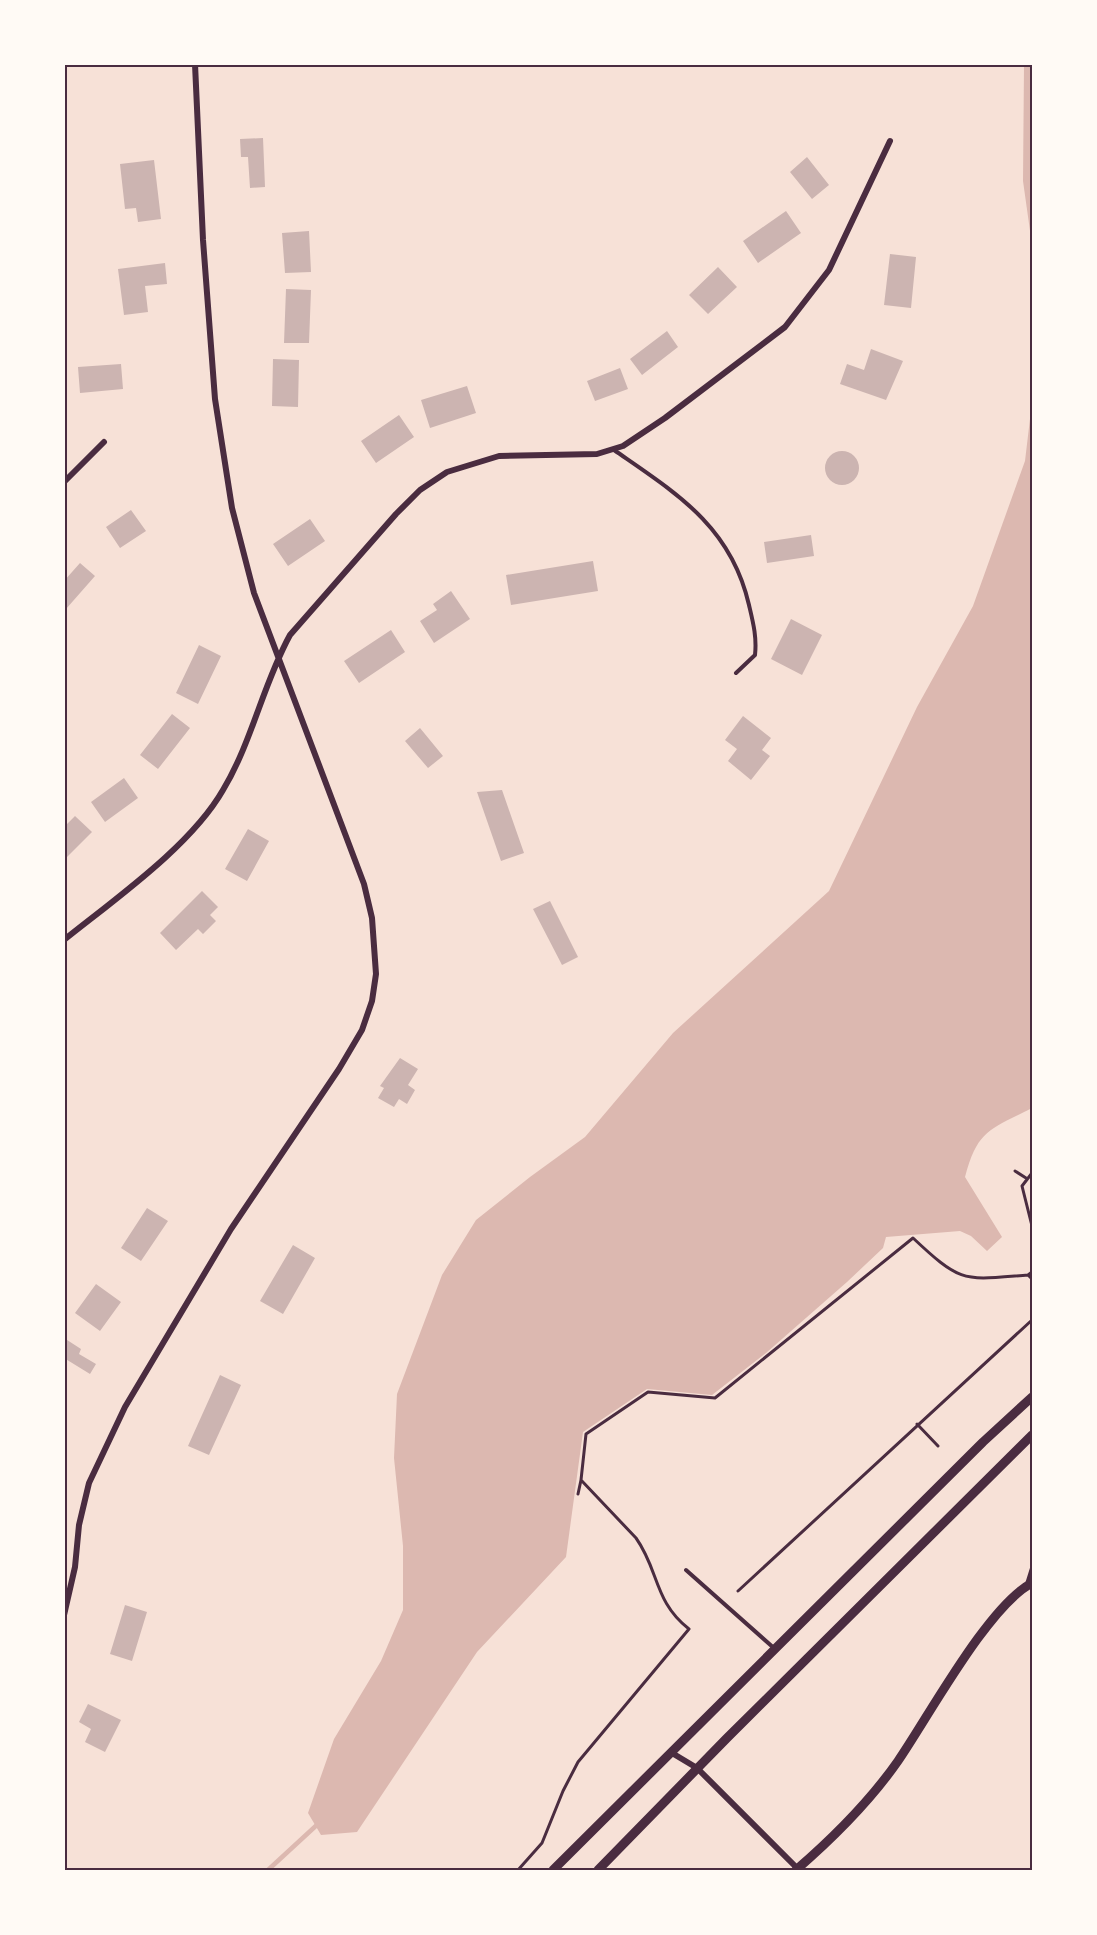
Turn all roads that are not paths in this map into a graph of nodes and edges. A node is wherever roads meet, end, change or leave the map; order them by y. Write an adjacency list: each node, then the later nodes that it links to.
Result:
1 (195, 64): 6 (street)
2 (890, 141): 4 (street)
3 (104, 442): 5 (street)
4 (613, 449): 6 (street); 7 (lane)
5 (64, 482)
6 (278, 657): 8 (street); 14 (street)
7 (736, 673)
8 (64, 940)
9 (1032, 1397): 15 (street)
10 (1032, 1435): 17 (street)
11 (1032, 1568): 13 (lane)
12 (686, 1570): 15 (lane)
13 (1029, 1585): 20 (street)
14 (64, 1615)
15 (775, 1649): 16 (street)
16 (672, 1753): 17 (street); 18 (street)
17 (697, 1768): 19 (street); 20 (street)
18 (553, 1870)
19 (598, 1870)
20 (797, 1870)

